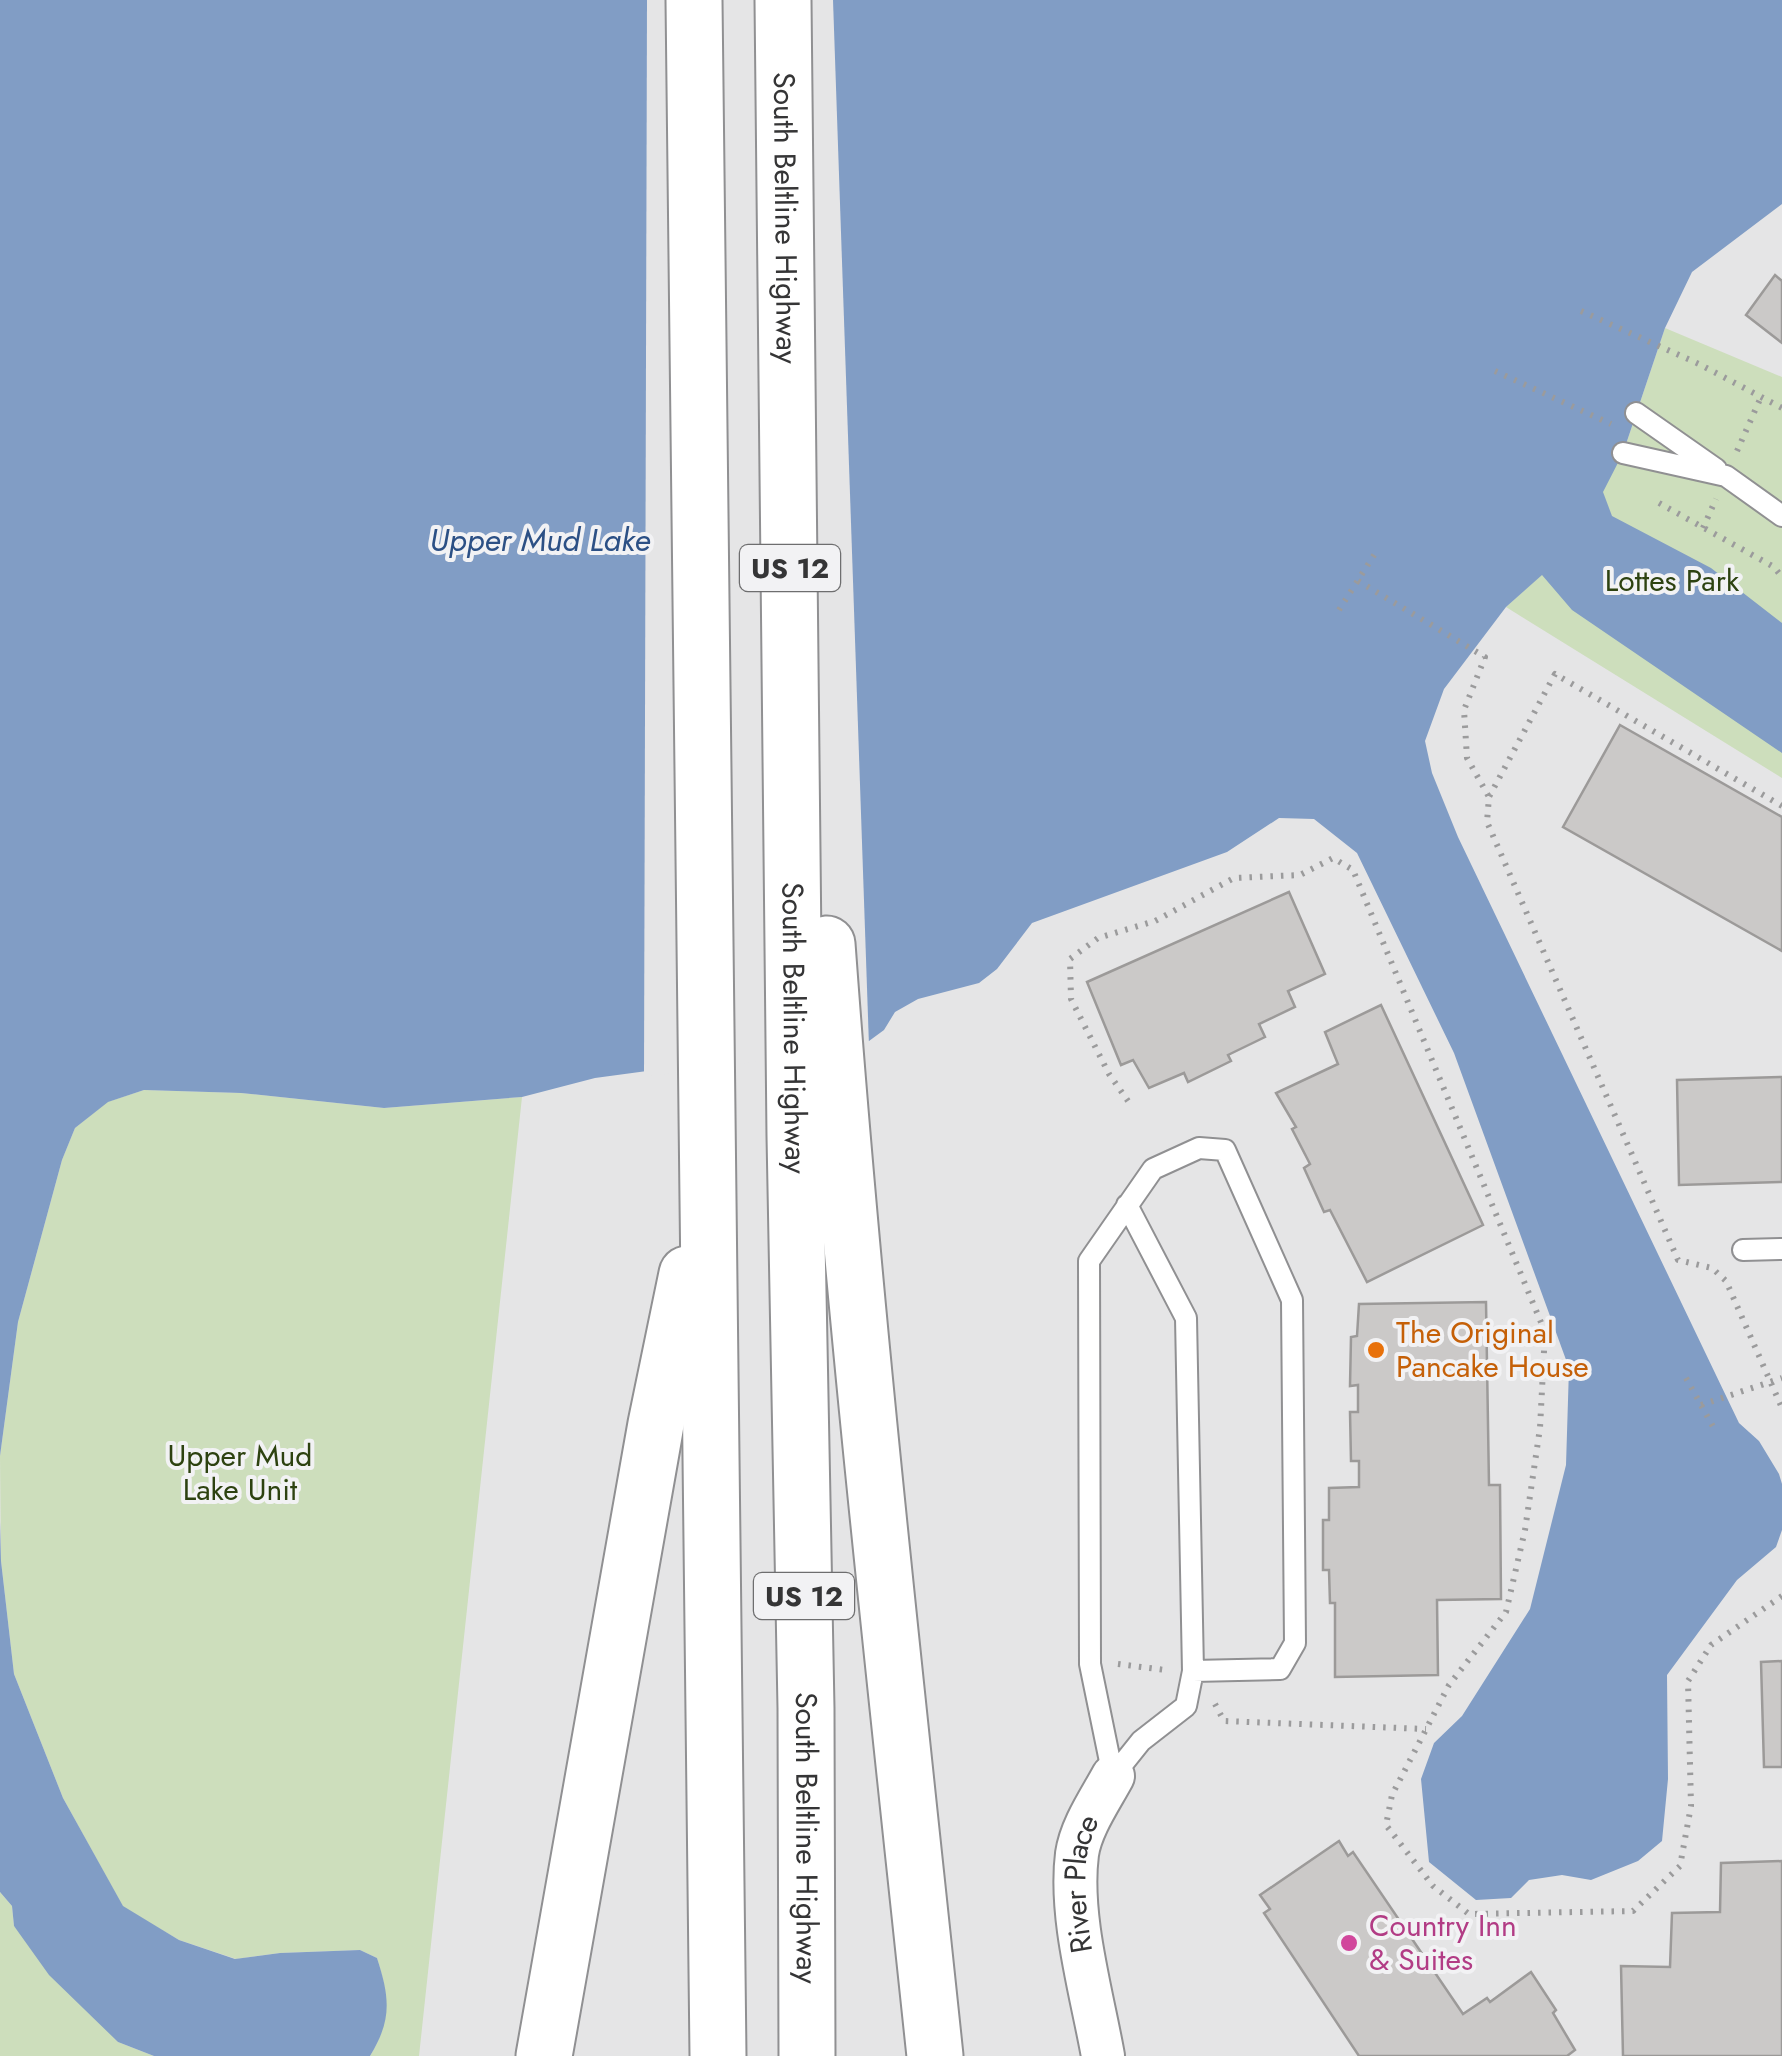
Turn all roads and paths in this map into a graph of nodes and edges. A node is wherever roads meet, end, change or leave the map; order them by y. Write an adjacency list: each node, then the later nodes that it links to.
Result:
1 (694, 0): 18 (highway, US 12)
2 (783, 0): 17 (highway, South Beltline Highway)
3 (1581, 311): 4 (path)
4 (1782, 408)
5 (1636, 413): 7 (lane)
6 (1623, 452): 7 (lane)
7 (1726, 476): 9 (lane)
8 (1660, 503): 11 (path)
9 (1781, 515)
10 (1376, 552): 12 (path)
11 (1782, 578)
12 (1358, 580): 13 (path); 14 (path)
13 (1339, 610)
14 (1489, 796): 15 (path); 24 (path)
15 (1782, 806)
16 (1128, 1100): 31 (path)
17 (818, 1135): 35 (highway, South Beltline Highway / US 12); 36 (highway)
18 (708, 1156): 33 (highway); 34 (highway, US 12)
19 (1127, 1205): 29 (lane); 30 (lane); 30 (lane)
20 (1782, 1249): 21 (lane)
21 (1742, 1250)
22 (1686, 1378): 25 (path)
23 (1782, 1378): 24 (path)
24 (1769, 1381): 25 (path); 26 (path)
25 (1702, 1405): 27 (path)
26 (1782, 1408)
27 (1716, 1432)
28 (1782, 1596): 31 (path)
29 (1092, 1676): 30 (path); 32 (lane)
30 (1192, 1677): 31 (path); 32 (lane)
31 (1427, 1729)
32 (1114, 1776): 37 (street, River Place)
33 (544, 2056)
34 (718, 2056)
35 (807, 2056)
36 (934, 2056)
37 (1104, 2056)

